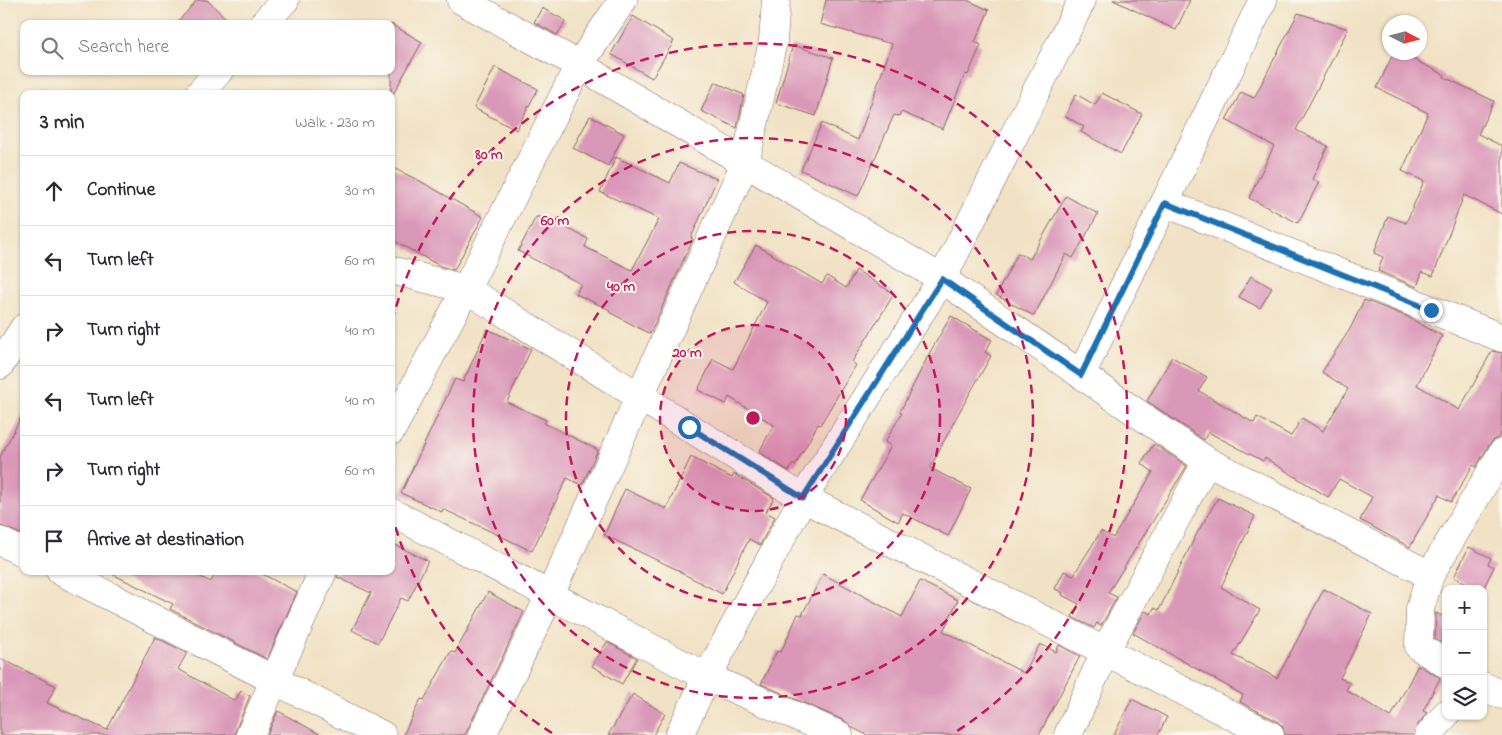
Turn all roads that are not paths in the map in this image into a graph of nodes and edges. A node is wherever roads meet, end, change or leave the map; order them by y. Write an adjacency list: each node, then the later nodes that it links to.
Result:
1 (285, 0): 7 (street)
2 (461, 0): 8 (street)
3 (623, 0): 8 (street)
4 (776, 0): 11 (street)
5 (1082, 0): 14 (street)
6 (1263, 0): 12 (street)
7 (267, 20)
8 (579, 65): 11 (street); 15 (street)
9 (215, 75): 10 (street)
10 (202, 90)
11 (745, 163): 14 (street); 20 (street)
12 (1165, 203): 17 (street); 19 (street)
13 (395, 271): 15 (street)
14 (942, 279): 19 (street); 24 (street)
15 (466, 289): 20 (street); 21 (street)
16 (20, 334): 18 (street)
17 (1502, 338)
18 (0, 365)
19 (1081, 375): 23 (street)
20 (640, 397): 24 (street); 31 (street)
21 (395, 423)
22 (1502, 453): 30 (street)
23 (1207, 461): 30 (street); 32 (street)
24 (803, 498): 32 (street); 34 (street)
25 (395, 514): 31 (street)
26 (0, 541): 27 (street)
27 (20, 551)
28 (68, 575): 35 (street)
29 (321, 575): 35 (street)
30 (1430, 575): 33 (street)
31 (550, 595): 34 (street); 41 (street)
32 (1106, 652): 44 (street); 45 (street)
33 (1442, 661)
34 (707, 677): 42 (street); 43 (street)
35 (273, 681): 39 (street); 40 (street)
36 (1487, 688): 37 (street)
37 (1502, 695)
38 (1442, 719): 46 (street)
39 (250, 735)
40 (382, 735)
41 (482, 735)
42 (679, 735)
43 (839, 735)
44 (1068, 735)
45 (1270, 735)
46 (1429, 735)

